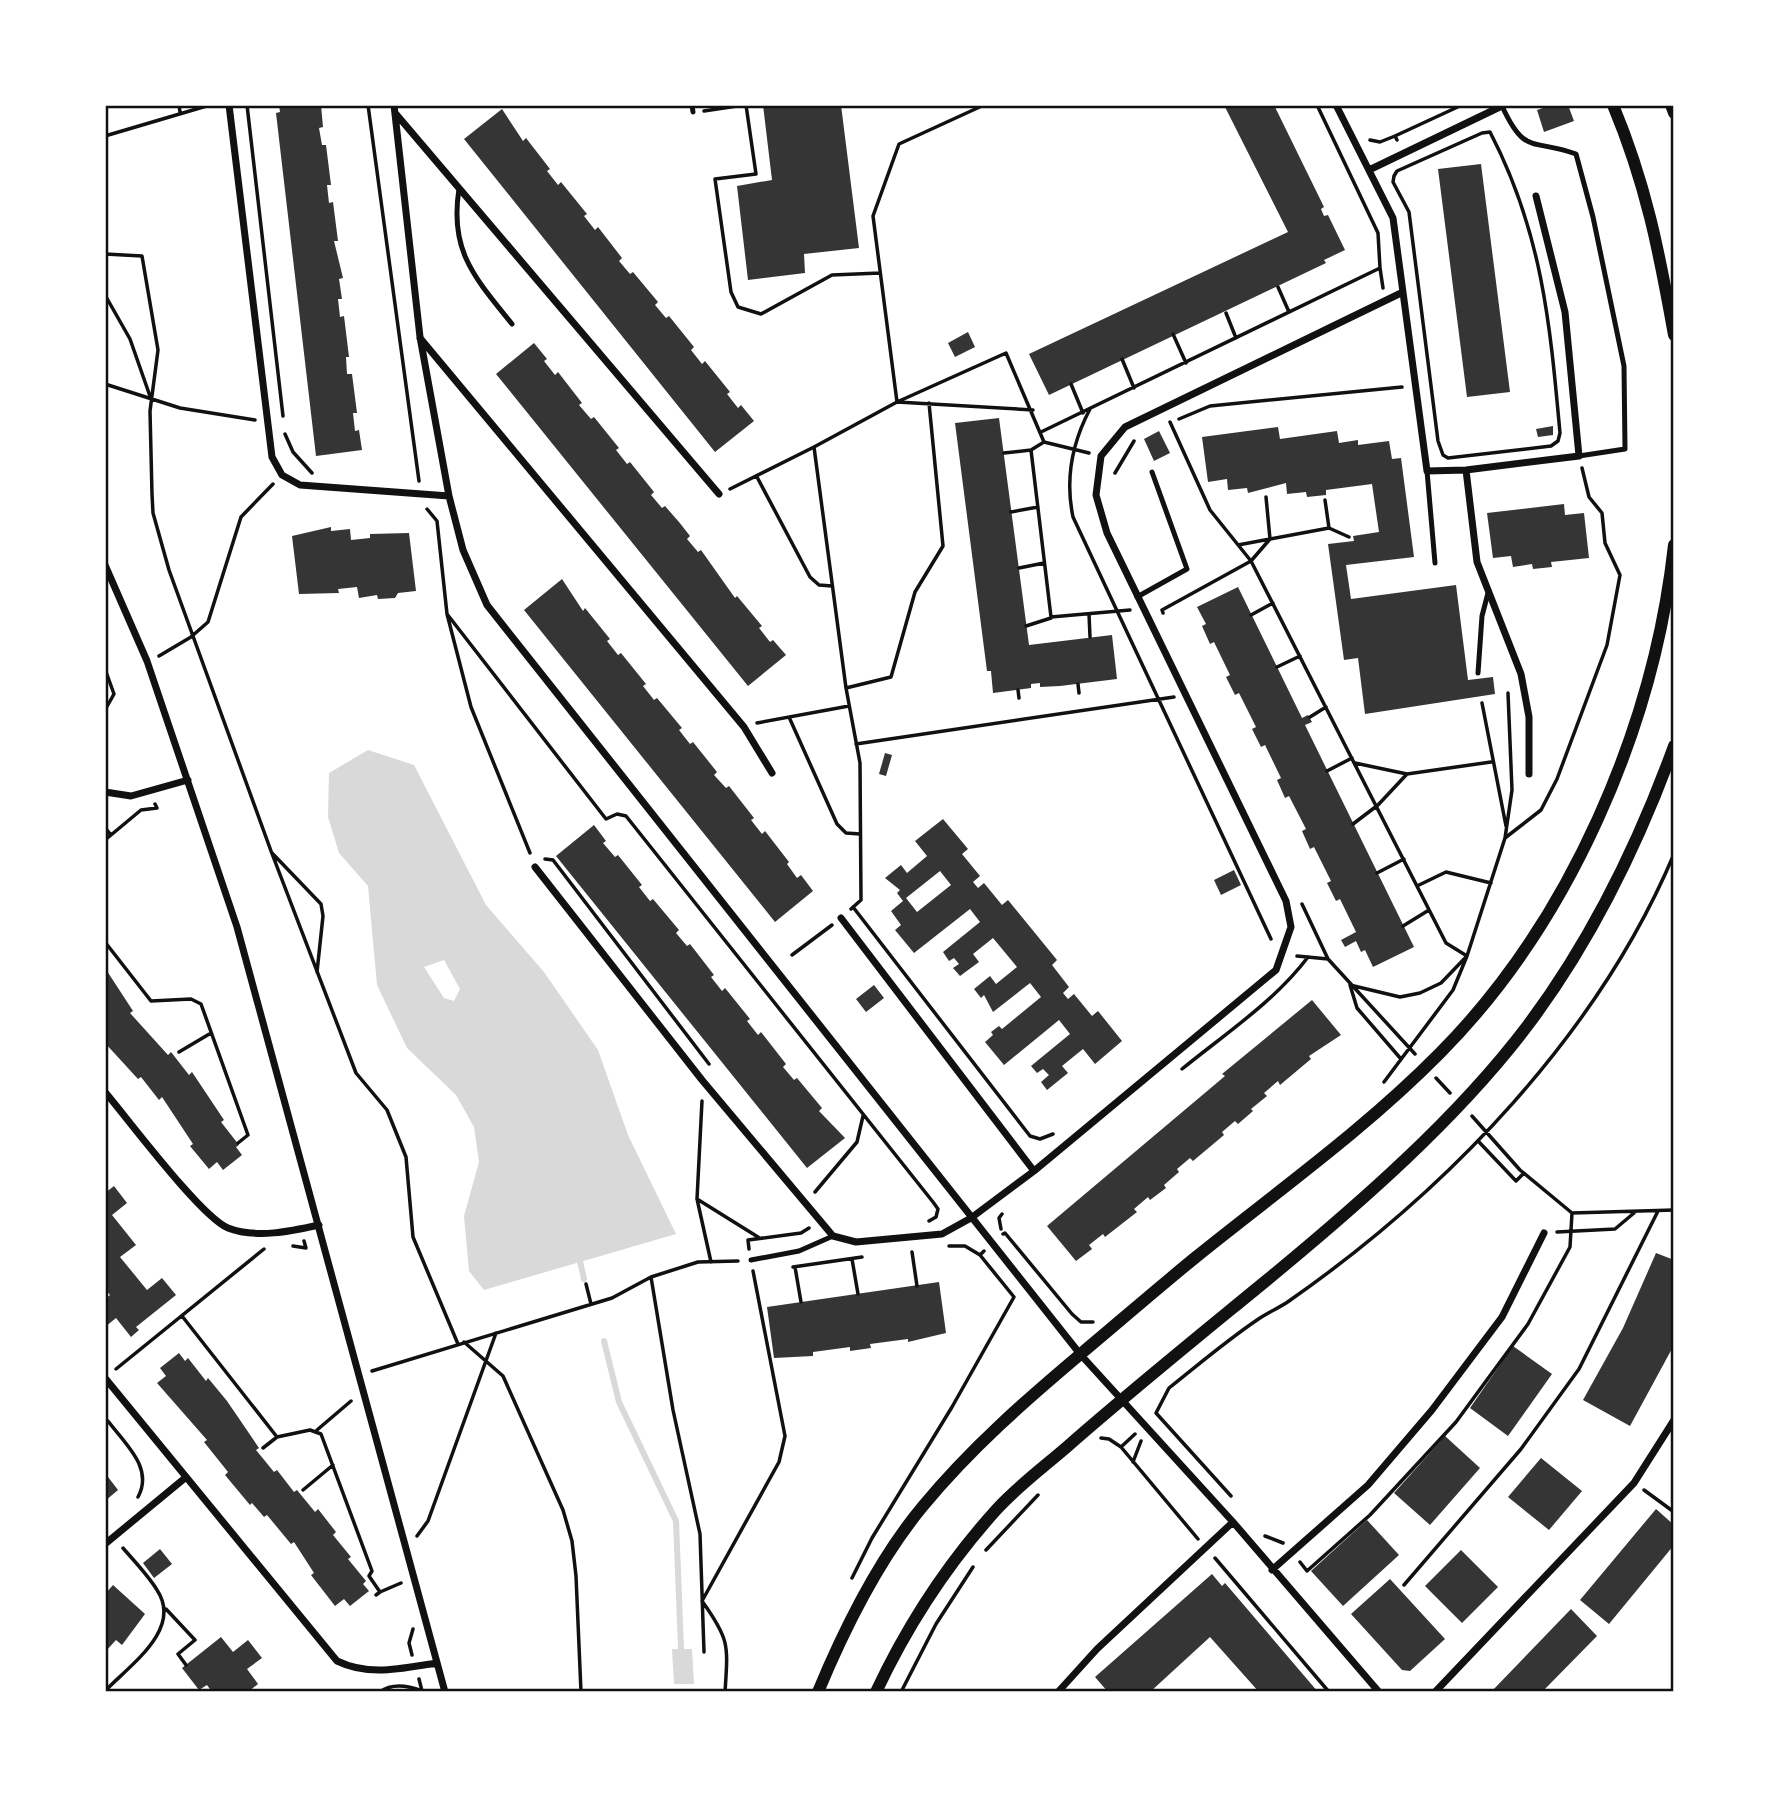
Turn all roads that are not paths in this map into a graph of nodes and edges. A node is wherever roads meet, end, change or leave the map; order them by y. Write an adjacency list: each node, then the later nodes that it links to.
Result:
1 (229, 105): 23 (street)
2 (394, 105): 10 (street)
3 (692, 105): 8 (lane)
4 (1336, 105): 11 (street)
5 (1503, 105): 11 (street); 18 (lane)
6 (1613, 105): 16 (street)
7 (1671, 105): 9 (street)
8 (693, 112)
9 (1674, 113)
10 (395, 114): 12 (street); 17 (street)
11 (1369, 170): 14 (street)
12 (459, 189): 15 (lane); 22 (street)
13 (1536, 196): 18 (street)
14 (1401, 293): 20 (street); 28 (street)
15 (512, 324)
16 (1674, 335)
17 (420, 338): 23 (street); 31 (street)
18 (1579, 456): 19 (street)
19 (1466, 470): 20 (street); 27 (street)
20 (1427, 471): 25 (lane)
21 (1152, 472): 28 (lane)
22 (719, 494)
23 (449, 496): 39 (street)
24 (1674, 545): 44 (street)
25 (1435, 563)
26 (105, 565): 33 (street)
27 (1488, 593): 29 (lane); 32 (street)
28 (1137, 597): 38 (street)
29 (1478, 673)
30 (1674, 746): 46 (street)
31 (772, 773)
32 (1529, 774)
33 (188, 780): 34 (street); 40 (street)
34 (105, 792)
35 (536, 867): 42 (street)
36 (841, 918): 38 (street)
37 (105, 1092): 40 (street)
38 (1034, 1171): 39 (street)
39 (971, 1219): 42 (street); 44 (street)
40 (319, 1225): 52 (street)
41 (1545, 1233): 51 (street)
42 (833, 1236): 43 (lane)
43 (748, 1260)
44 (1080, 1354): 46 (street); 54 (street)
45 (105, 1378): 48 (street)
46 (1120, 1400): 49 (street); 55 (street)
47 (1674, 1420): 58 (street)
48 (185, 1478): 50 (street); 52 (street)
49 (1233, 1522): 51 (street); 56 (street)
50 (105, 1544)
51 (1272, 1570): 57 (street)
52 (437, 1663): 53 (street)
53 (445, 1692)
54 (818, 1692)
55 (876, 1692)
56 (1058, 1692)
57 (1379, 1692)
58 (1435, 1692)

